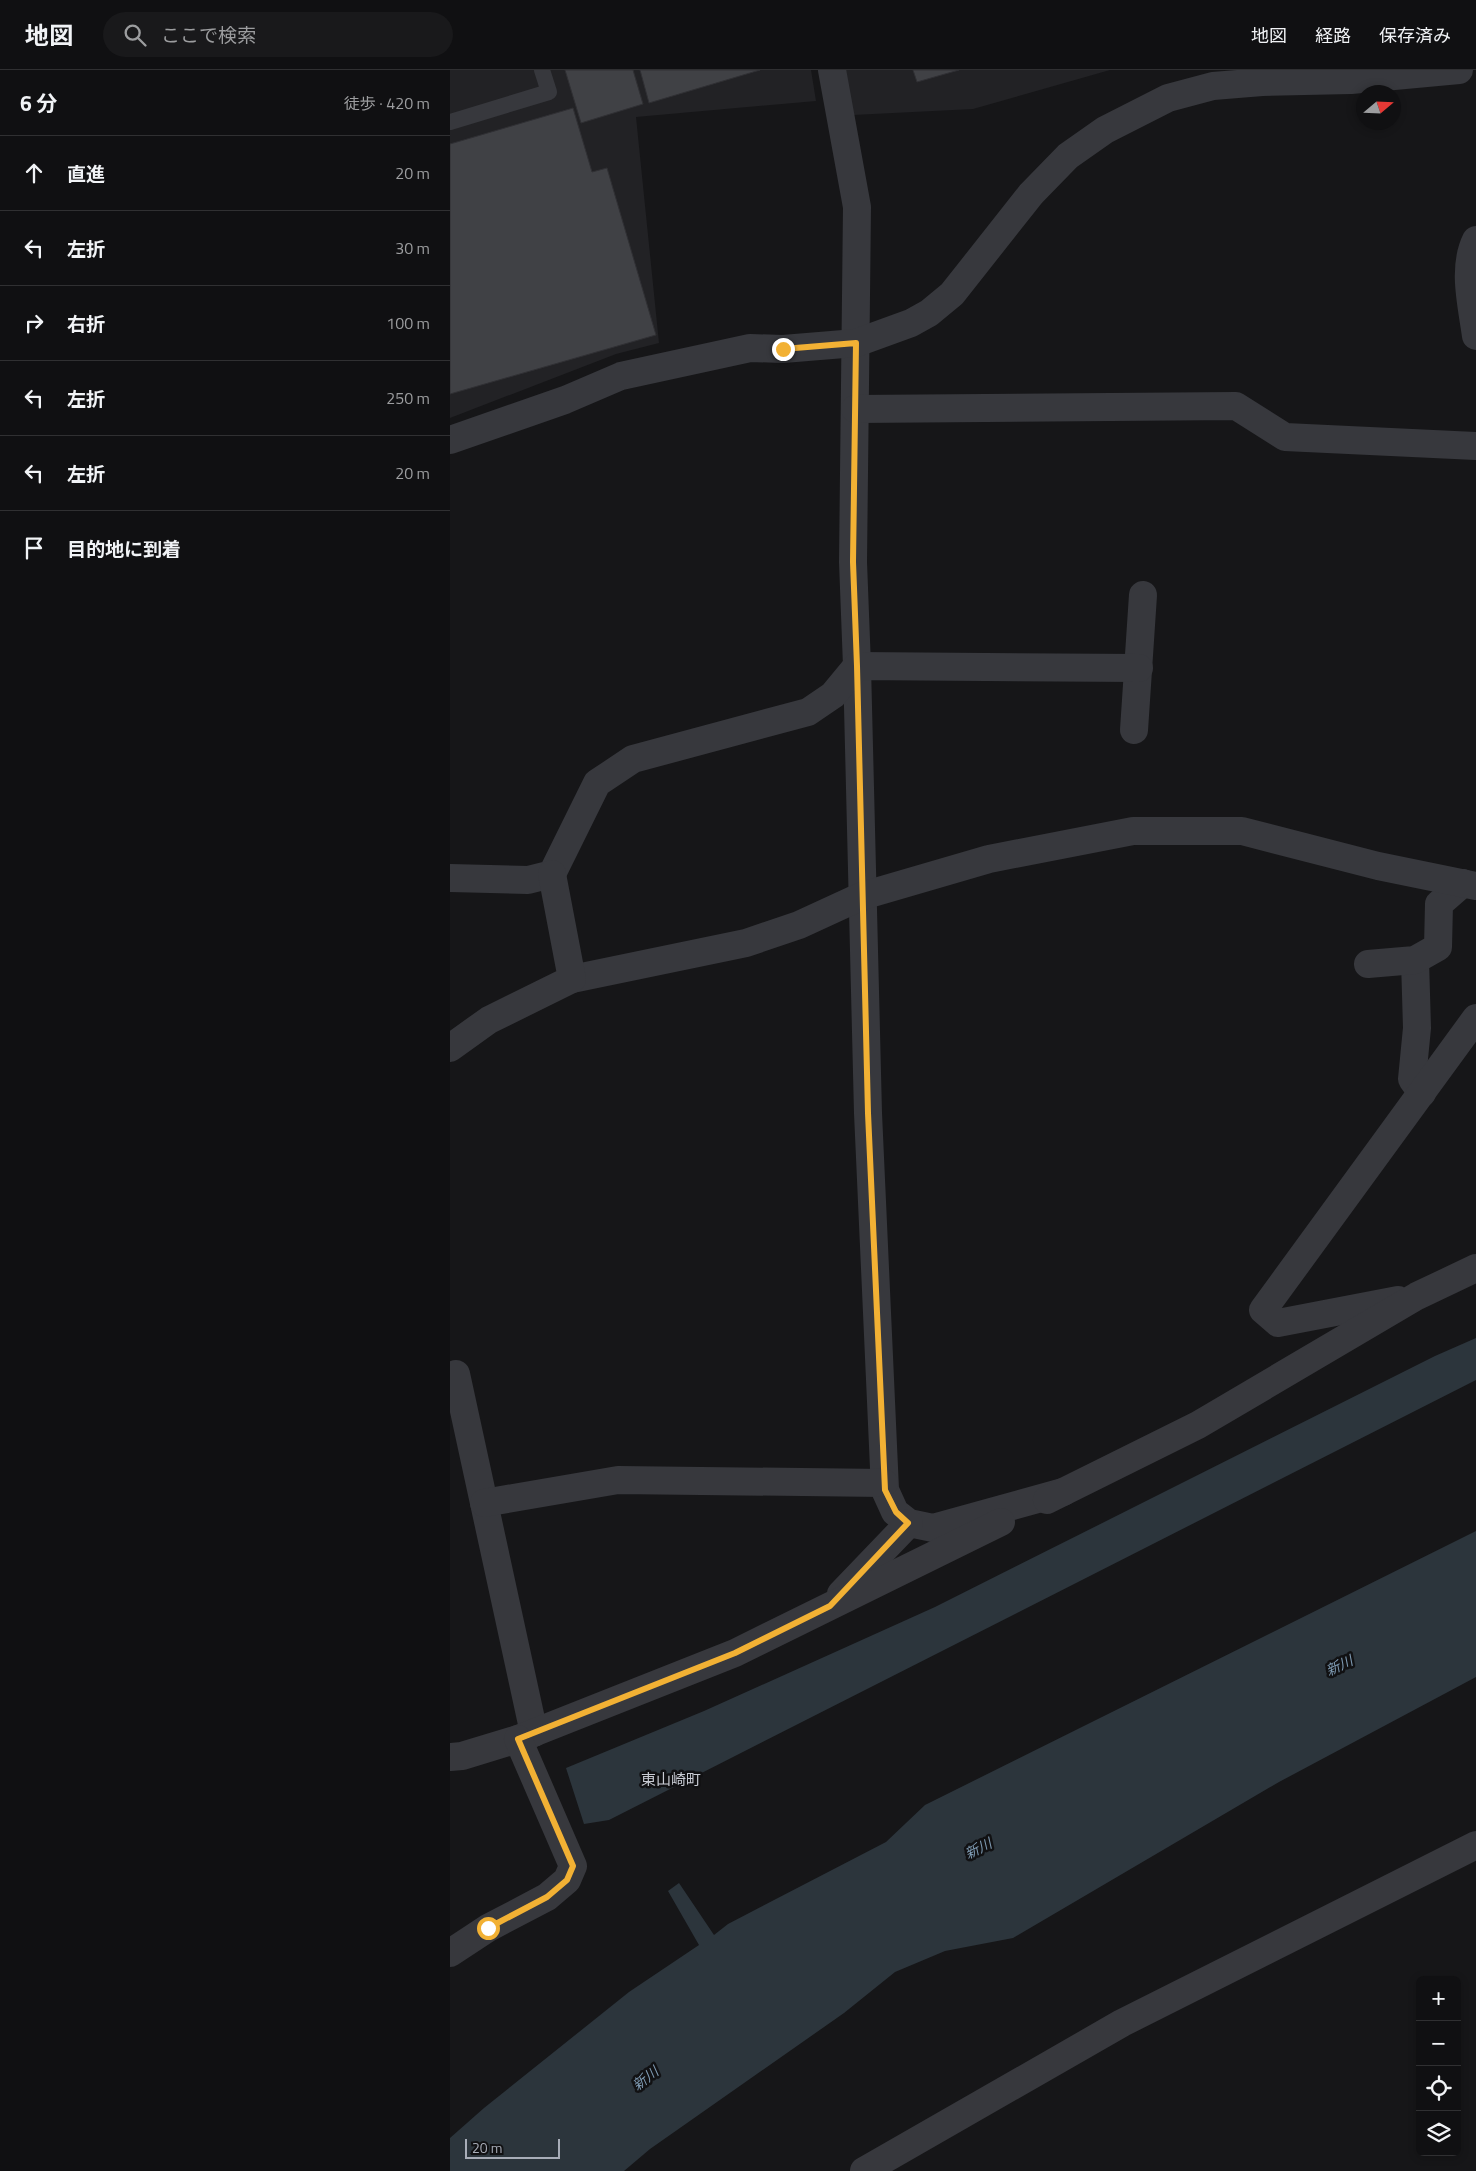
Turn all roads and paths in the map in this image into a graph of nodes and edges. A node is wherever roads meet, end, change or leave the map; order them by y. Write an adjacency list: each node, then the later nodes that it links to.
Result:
1 (542, 70): 4 (lane)
2 (832, 70): 7 (street)
3 (1459, 70): 7 (street)
4 (450, 122)
5 (1476, 240): 6 (street)
6 (1476, 336)
7 (856, 343): 8 (street); 9 (street)
8 (855, 409): 10 (street); 12 (street)
9 (450, 440)
10 (1476, 446)
11 (1144, 595): 13 (street)
12 (857, 666): 13 (street); 15 (street); 18 (street)
13 (1139, 668): 14 (street)
14 (1134, 730)
15 (552, 874): 16 (street); 21 (street)
16 (450, 878)
17 (1470, 884): 18 (street); 19 (street)
18 (862, 896): 21 (street); 28 (street)
19 (1415, 960): 20 (street); 24 (street)
20 (1368, 964)
21 (572, 979): 23 (street)
22 (1476, 1018): 24 (street)
23 (450, 1048)
24 (1422, 1092): 26 (street)
25 (1476, 1268): 26 (street)
26 (1417, 1296): 29 (street)
27 (456, 1374): 30 (street)
28 (884, 1484): 30 (street); 31 (street)
29 (1063, 1492): 31 (street); 32 (street)
30 (484, 1503): 33 (street)
31 (908, 1523): 32 (street)
32 (830, 1606): 33 (street)
33 (526, 1736): 34 (street); 36 (street)
34 (450, 1757)
35 (1476, 1845): 37 (street)
36 (450, 1953)
37 (864, 2171)

